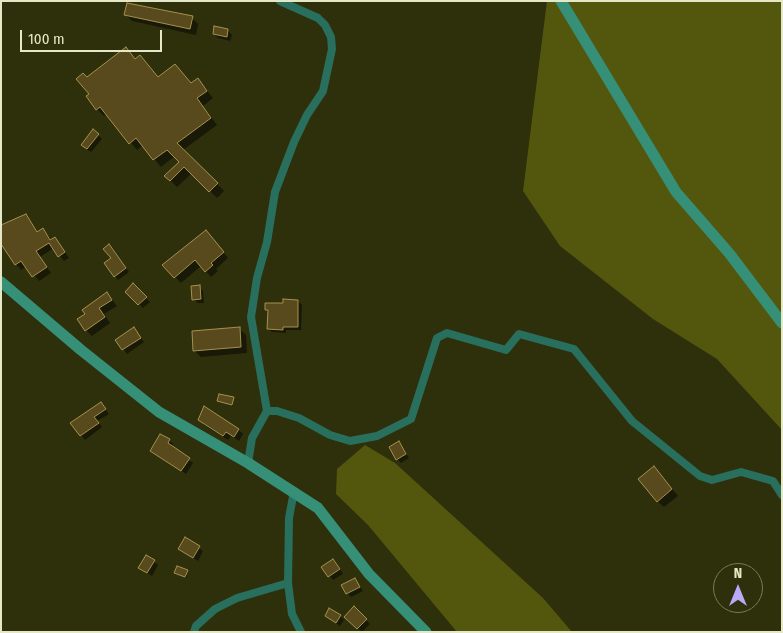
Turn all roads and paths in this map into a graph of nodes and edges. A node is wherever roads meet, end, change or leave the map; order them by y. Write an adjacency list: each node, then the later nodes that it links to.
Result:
1 (280, 1): 5 (street)
2 (561, 1): 4 (street)
3 (1, 282): 6 (street)
4 (782, 322)
5 (267, 411): 6 (street); 8 (street)
6 (248, 463): 7 (street)
7 (294, 491): 9 (street); 12 (street)
8 (782, 495)
9 (288, 583): 10 (street); 11 (street)
10 (194, 632)
11 (301, 632)
12 (426, 632)

